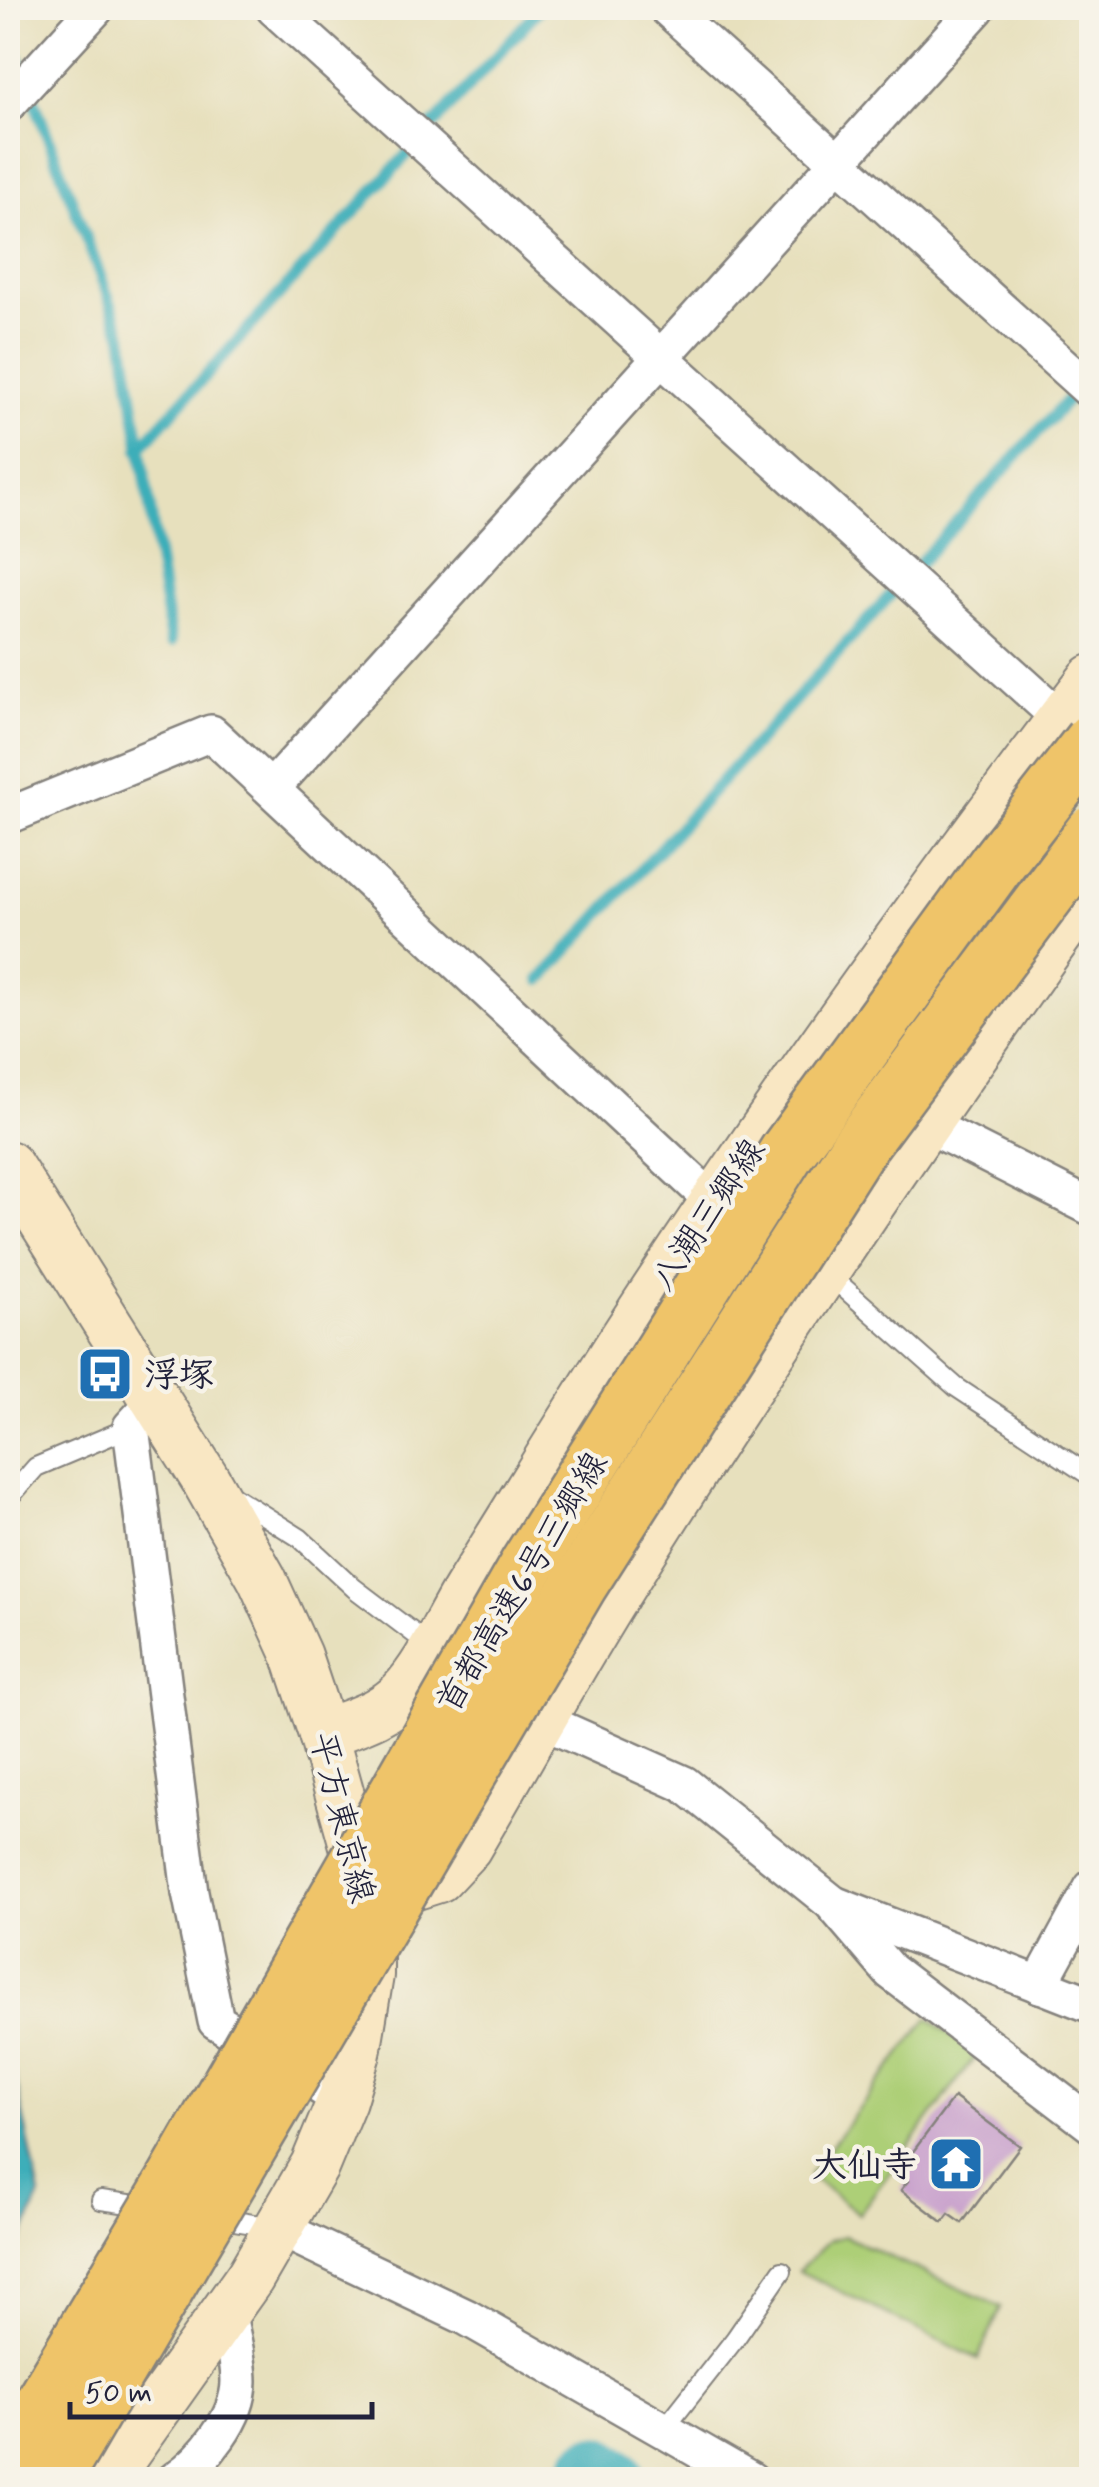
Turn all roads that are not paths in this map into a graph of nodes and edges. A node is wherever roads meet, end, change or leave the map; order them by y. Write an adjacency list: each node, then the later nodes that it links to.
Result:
1 (96, 8): 5 (street)
2 (274, 8): 7 (street)
3 (667, 8): 6 (street)
4 (977, 8): 6 (street)
5 (8, 104)
6 (836, 162): 7 (street); 8 (street)
7 (661, 356): 10 (street); 11 (street)
8 (1092, 392)
9 (1092, 679): 10 (main road, 八潮三郷線)
10 (1076, 730): 17 (main road, 八潮三郷線); 42 (highway, 首都高速6号三郷線, bridge)
11 (272, 788): 12 (street); 17 (street)
12 (8, 816)
13 (1092, 834): 43 (highway, 首都高速6号三郷線, bridge)
14 (1092, 887): 15 (main road)
15 (924, 1123): 18 (street); 19 (main road)
16 (8, 1165): 21 (main road, 平方東京線)
17 (713, 1201): 20 (main road, 八潮三郷線)
18 (1092, 1208)
19 (826, 1272): 22 (main road); 23 (lane)
20 (588, 1394): 22 (main road); 26 (main road, 八潮三郷線)
21 (143, 1414): 24 (main road, 平方東京線); 25 (lane); 35 (street)
22 (696, 1467): 28 (main road)
23 (1092, 1477)
24 (204, 1478): 27 (lane); 29 (main road, 平方東京線)
25 (8, 1500)
26 (523, 1500): 27 (main road, 八潮三郷線); 31 (main road)
27 (433, 1648): 29 (main road, 八潮三郷線)
28 (541, 1720): 31 (main road); 32 (street)
29 (323, 1734): 31 (main road, 平方東京線)
30 (1092, 1888): 33 (street)
31 (369, 1899): 35 (main road, 平方東京線)
32 (831, 1902): 33 (street); 36 (street)
33 (1039, 1985): 34 (street)
34 (1092, 2004)
35 (342, 2100): 38 (main road, 平方東京線)
36 (1092, 2125)
37 (101, 2200): 38 (lane)
38 (281, 2228): 40 (main road, 平方東京線); 41 (street)
39 (782, 2271): 41 (lane)
40 (227, 2310): 44 (main road, 平方東京線); 45 (street)
41 (665, 2428): 46 (street)
42 (8, 2460)
43 (53, 2480)
44 (106, 2480)
45 (175, 2480)
46 (751, 2480)

